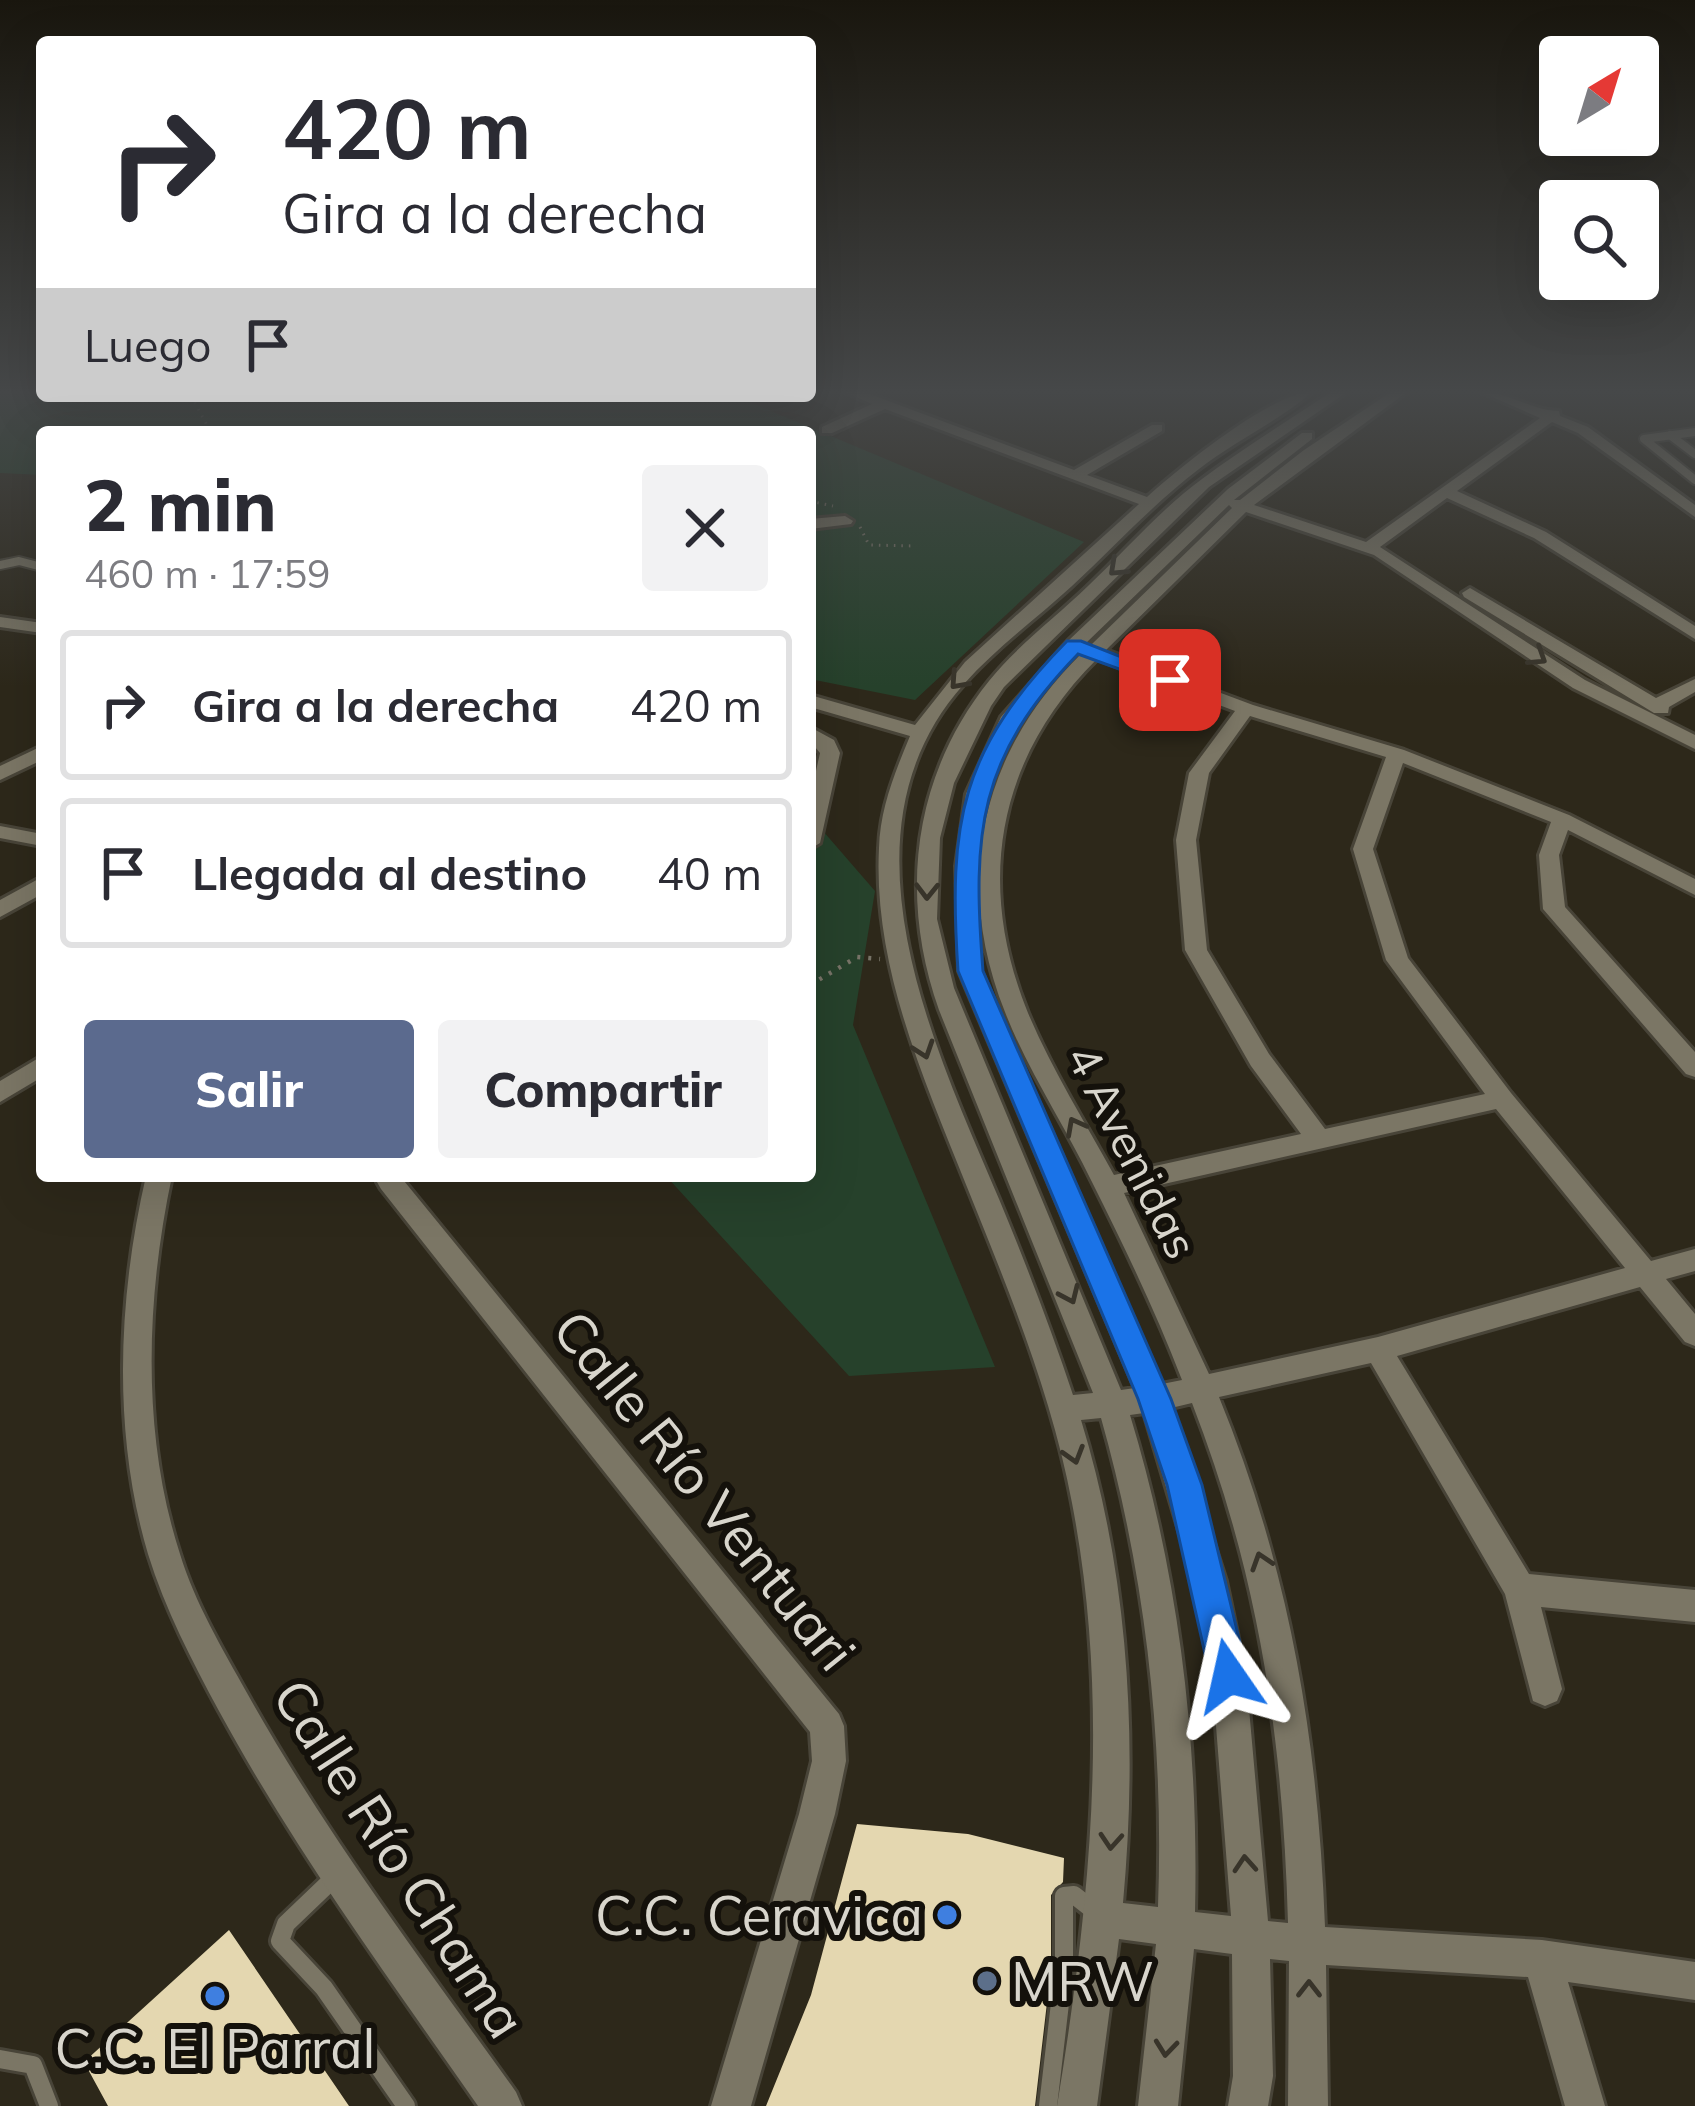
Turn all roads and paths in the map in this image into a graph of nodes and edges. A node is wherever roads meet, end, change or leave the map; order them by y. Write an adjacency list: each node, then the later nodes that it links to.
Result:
1 (1186, 490): 8 (street)
2 (1209, 490): 8 (street, 4 Avenidas)
3 (1210, 490): 8 (street, 4 Avenidas)
4 (1211, 490): 8 (street, 4 Avenidas)
5 (1212, 490): 8 (street, 4 Avenidas)
6 (1664, 490): 9 (street)
7 (1445, 491): 12 (street); 18 (street)
8 (1206, 493): 12 (street); 17 (street, 4 Avenidas); 19 (street, 4 Avenidas, one-way to 19); 20 (street, 4 Avenidas)
9 (1695, 512)
10 (845, 520): 11 (street)
11 (816, 523)
12 (1374, 543): 23 (street); 28 (street, one-way to 28)
13 (0, 565): 14 (lane)
14 (36, 565)
15 (0, 622): 16 (street)
16 (36, 627)
17 (1016, 627): 19 (street); 26 (street, 4 Avenidas, one-way to 26)
18 (1695, 634)
19 (1046, 635): 20 (street); 55 (street, 4 Avenidas, one-way to 55)
20 (1084, 649): 24 (street); 48 (street, 4 Avenidas, one-way to 20); 54 (street, 4 Avenidas)
21 (1695, 685): 23 (street)
22 (816, 703): 26 (street)
23 (1656, 706): 25 (street)
24 (1246, 709): 29 (street); 45 (street)
25 (1695, 726)
26 (921, 733): 39 (street, 4 Avenidas)
27 (816, 738): 32 (street)
28 (1695, 743)
29 (1396, 754): 33 (street); 44 (street)
30 (36, 755): 31 (street)
31 (0, 774)
32 (816, 816)
33 (1562, 819): 37 (street); 41 (street)
34 (0, 832): 35 (street)
35 (36, 839)
36 (36, 888): 38 (street)
37 (1695, 888)
38 (0, 910)
39 (898, 960): 40 (path); 56 (street, 4 Avenidas, one-way to 56)
40 (816, 981)
41 (1695, 1068)
42 (36, 1069): 43 (street)
43 (0, 1093)
44 (1502, 1100): 45 (street); 50 (street)
45 (1318, 1138): 48 (street)
46 (158, 1182): 60 (street, Calle Río Chama)
47 (391, 1182): 71 (street, Calle Río Ventuari)
48 (1107, 1187): 53 (street, 4 Avenidas)
49 (1695, 1260): 50 (street)
50 (1647, 1272): 51 (street); 52 (street)
51 (1695, 1334)
52 (1378, 1349): 53 (street); 57 (street)
53 (1200, 1388): 54 (street); 64 (street, 4 Avenidas, one-way to 53)
54 (1154, 1399): 55 (street); 63 (street, 4 Avenidas, one-way to 54)
55 (1111, 1403): 56 (street); 62 (street, 4 Avenidas)
56 (1060, 1410): 61 (street, 4 Avenidas, one-way to 61)
57 (1520, 1589): 58 (street); 59 (street)
58 (1695, 1606)
59 (1546, 1689)
60 (339, 1873): 69 (lane); 70 (street, Calle Río Chama)
61 (1106, 1919): 62 (street); 72 (lane); 73 (street, 4 Avenidas)
62 (1178, 1932): 63 (street); 74 (street, 4 Avenidas, one-way to 74)
63 (1251, 1936): 64 (street); 75 (street, 4 Avenidas)
64 (1309, 1945): 65 (street); 76 (street, 4 Avenidas, one-way to 64)
65 (1542, 1959): 66 (street); 77 (street)
66 (1695, 1981)
67 (0, 2059): 68 (lane)
68 (49, 2106)
69 (406, 2106)
70 (502, 2106)
71 (731, 2106)
72 (1048, 2106)
73 (1077, 2106)
74 (1158, 2106)
75 (1248, 2106)
76 (1308, 2106)
77 (1585, 2106)

